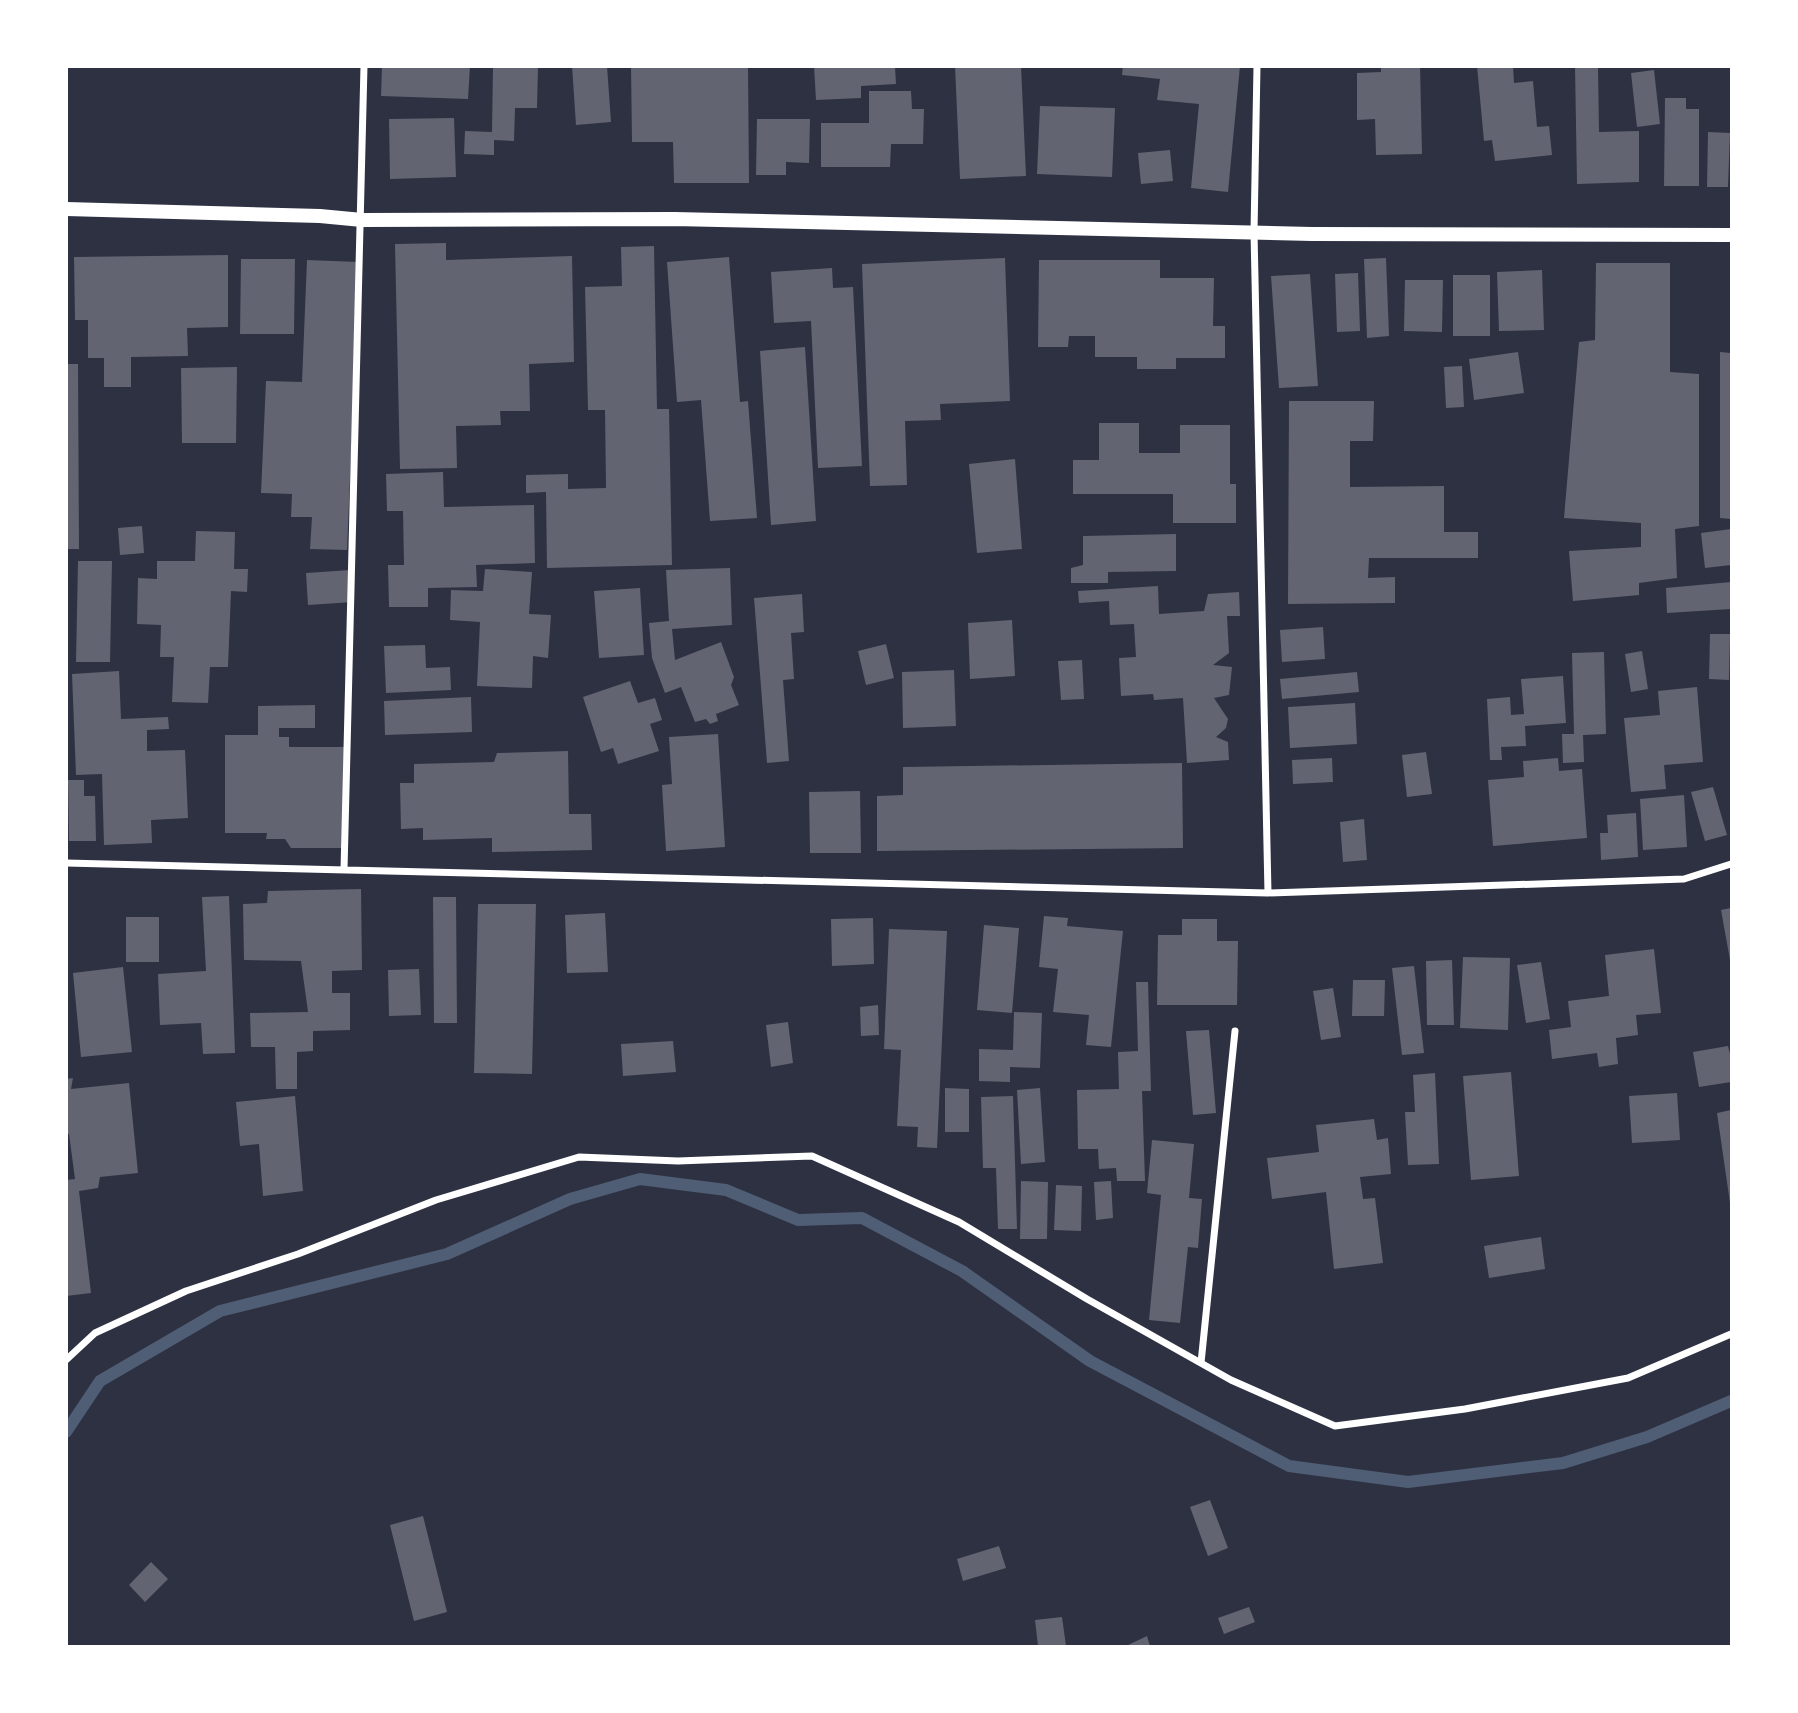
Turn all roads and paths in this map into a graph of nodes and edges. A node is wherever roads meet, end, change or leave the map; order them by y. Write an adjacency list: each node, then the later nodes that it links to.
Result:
1 (364, 66): 4 (street)
2 (1257, 66): 5 (street)
3 (66, 209): 4 (main road)
4 (362, 220): 5 (main road); 9 (street)
5 (1254, 232): 6 (main road); 10 (street)
6 (1731, 235)
7 (66, 863): 9 (street)
8 (1731, 864): 10 (street)
9 (344, 870): 10 (street)
10 (1268, 893)
11 (1235, 1031): 14 (street)
12 (1731, 1334): 14 (street)
13 (66, 1360): 14 (street)
14 (1201, 1363)

